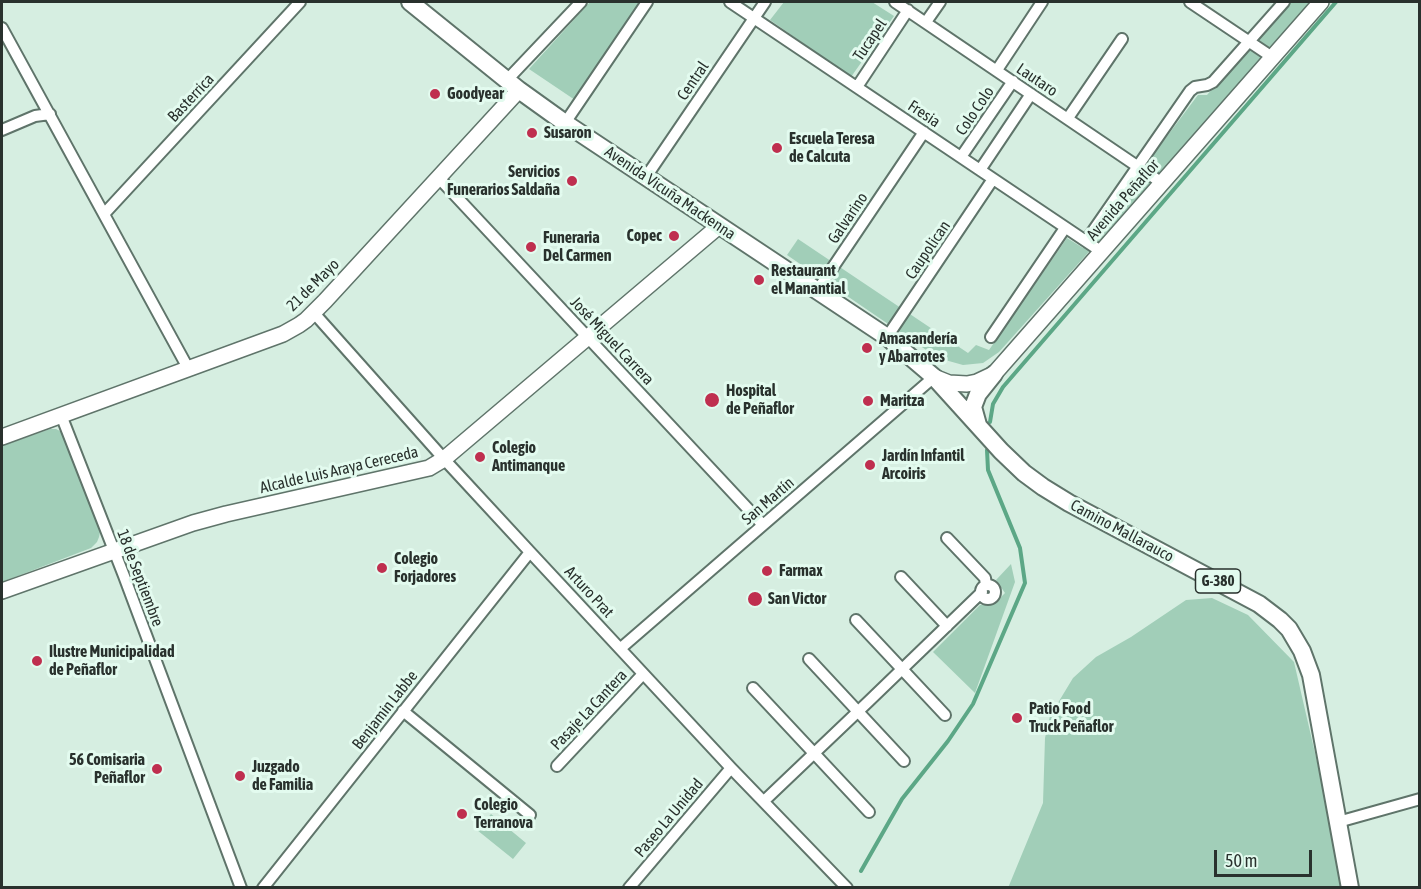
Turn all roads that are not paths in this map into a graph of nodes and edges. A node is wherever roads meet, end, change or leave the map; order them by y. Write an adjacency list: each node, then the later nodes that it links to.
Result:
1 (300, 2): 37 (street, Basterrica)
2 (410, 2): 22 (main road, Avenida Vicuña Mackenna)
3 (581, 2): 22 (street)
4 (647, 2): 27 (street)
5 (730, 2): 14 (street, Fresia)
6 (765, 2): 14 (street, Central)
7 (895, 2): 13 (street, Lautaro)
8 (940, 2): 15 (street)
9 (1042, 2): 20 (street)
10 (1191, 2): 18 (street)
11 (1284, 2): 18 (street, Avenida Peñaflor)
12 (1321, 2): 19 (main road, Avenida Peñaflor)
13 (908, 10): 15 (street, Lautaro); 23 (street, Tucapel)
14 (754, 18): 23 (street, Fresia); 34 (street, Central)
15 (926, 22): 20 (street, Lautaro)
16 (2, 28): 25 (street)
17 (1122, 39): 26 (street)
18 (1249, 41): 19 (street); 31 (street, Avenida Peñaflor)
19 (1272, 57): 36 (main road, Avenida Peñaflor)
20 (997, 70): 21 (street, Lautaro)
21 (1013, 81): 24 (street, Lautaro); 30 (street, Colo Colo)
22 (513, 85): 27 (main road, Avenida Vicuña Mackenna); 33 (main road, 21 de Mayo)
23 (856, 87): 29 (street, Fresia)
24 (1031, 94): 26 (street, Lautaro); 32 (street)
25 (50, 114): 28 (street); 37 (street)
26 (1068, 118): 31 (street, Lautaro)
27 (564, 123): 34 (main road, Avenida Vicuña Mackenna)
28 (2, 130)
29 (924, 132): 30 (street, Fresia); 42 (street, Galvarino)
30 (961, 157): 32 (street, Fresia)
31 (1138, 166): 36 (street, Lautaro); 40 (street, Avenida Peñaflor)
32 (980, 170): 35 (street, Fresia)
33 (438, 177): 43 (main road, 21 de Mayo); 44 (street, José Miguel Carrera)
34 (646, 177): 38 (main road, Avenida Vicuña Mackenna)
35 (993, 179): 39 (street, Fresia); 45 (street, Caupolican)
36 (1162, 183): 41 (main road, Avenida Peñaflor)
37 (104, 214): 47 (street)
38 (719, 226): 42 (main road, Avenida Vicuña Mackenna); 44 (main road, Alcalde Luis Araya Cereceda)
39 (1065, 228): 40 (street, Fresia); 46 (street, Avenida Peñaflor)
40 (1086, 241): 41 (street, Fresia)
41 (1101, 252): 48 (main road, Avenida Peñaflor)
42 (816, 291): 45 (main road, Avenida Vicuña Mackenna)
43 (314, 313): 47 (main road, 21 de Mayo); 53 (street, Arturo Prat)
44 (589, 337): 53 (main road, Alcalde Luis Araya Cereceda); 54 (street, José Miguel Carrera)
45 (887, 337): 49 (main road, Avenida Vicuña Mackenna)
46 (991, 337)
47 (188, 368): 50 (main road, 21 de Mayo)
48 (994, 374): 49 (main road, Avenida Peñaflor); 51 (main road)
49 (934, 377): 51 (main road, Camino Mallarauco / G-380); 54 (street, San Martín)
50 (61, 415): 52 (main road, 21 de Mayo); 56 (street, 18 de Septiembre)
51 (978, 426): 78 (main road, Camino Mallarauco / G-380)
52 (2, 437)
53 (444, 459): 56 (main road, Alcalde Luis Araya Cereceda); 57 (street, Arturo Prat)
54 (763, 525): 62 (street, San Martín)
55 (947, 538): 61 (street)
56 (114, 550): 59 (main road, Alcalde Luis Araya Cereceda); 79 (street, 18 de Septiembre)
57 (530, 552): 62 (street, Arturo Prat); 67 (street, Benjamin Labbe)
58 (902, 577): 61 (street)
59 (2, 591)
60 (856, 620): 64 (street)
61 (947, 626): 64 (street)
62 (621, 648): 65 (street, Arturo Prat)
63 (809, 659): 68 (street)
64 (902, 669): 68 (street); 69 (street)
65 (644, 674): 72 (street, Pasaje La Cantera); 73 (street, Arturo Prat)
66 (753, 688): 70 (street)
67 (403, 711): 77 (street); 80 (street, Benjamin Labbe)
68 (859, 711): 70 (street); 71 (street)
69 (945, 715)
70 (814, 754): 75 (street); 76 (street)
71 (904, 761)
72 (557, 766)
73 (731, 768): 75 (street, Arturo Prat); 81 (street, Paseo La Unidad)
74 (1419, 800): 78 (street)
75 (764, 801): 82 (street, Arturo Prat)
76 (869, 812)
77 (530, 815)
78 (1338, 822): 83 (main road, Camino Mallarauco / G-380)
79 (241, 888)
80 (263, 888)
81 (629, 888)
82 (847, 888)
83 (1350, 888)

